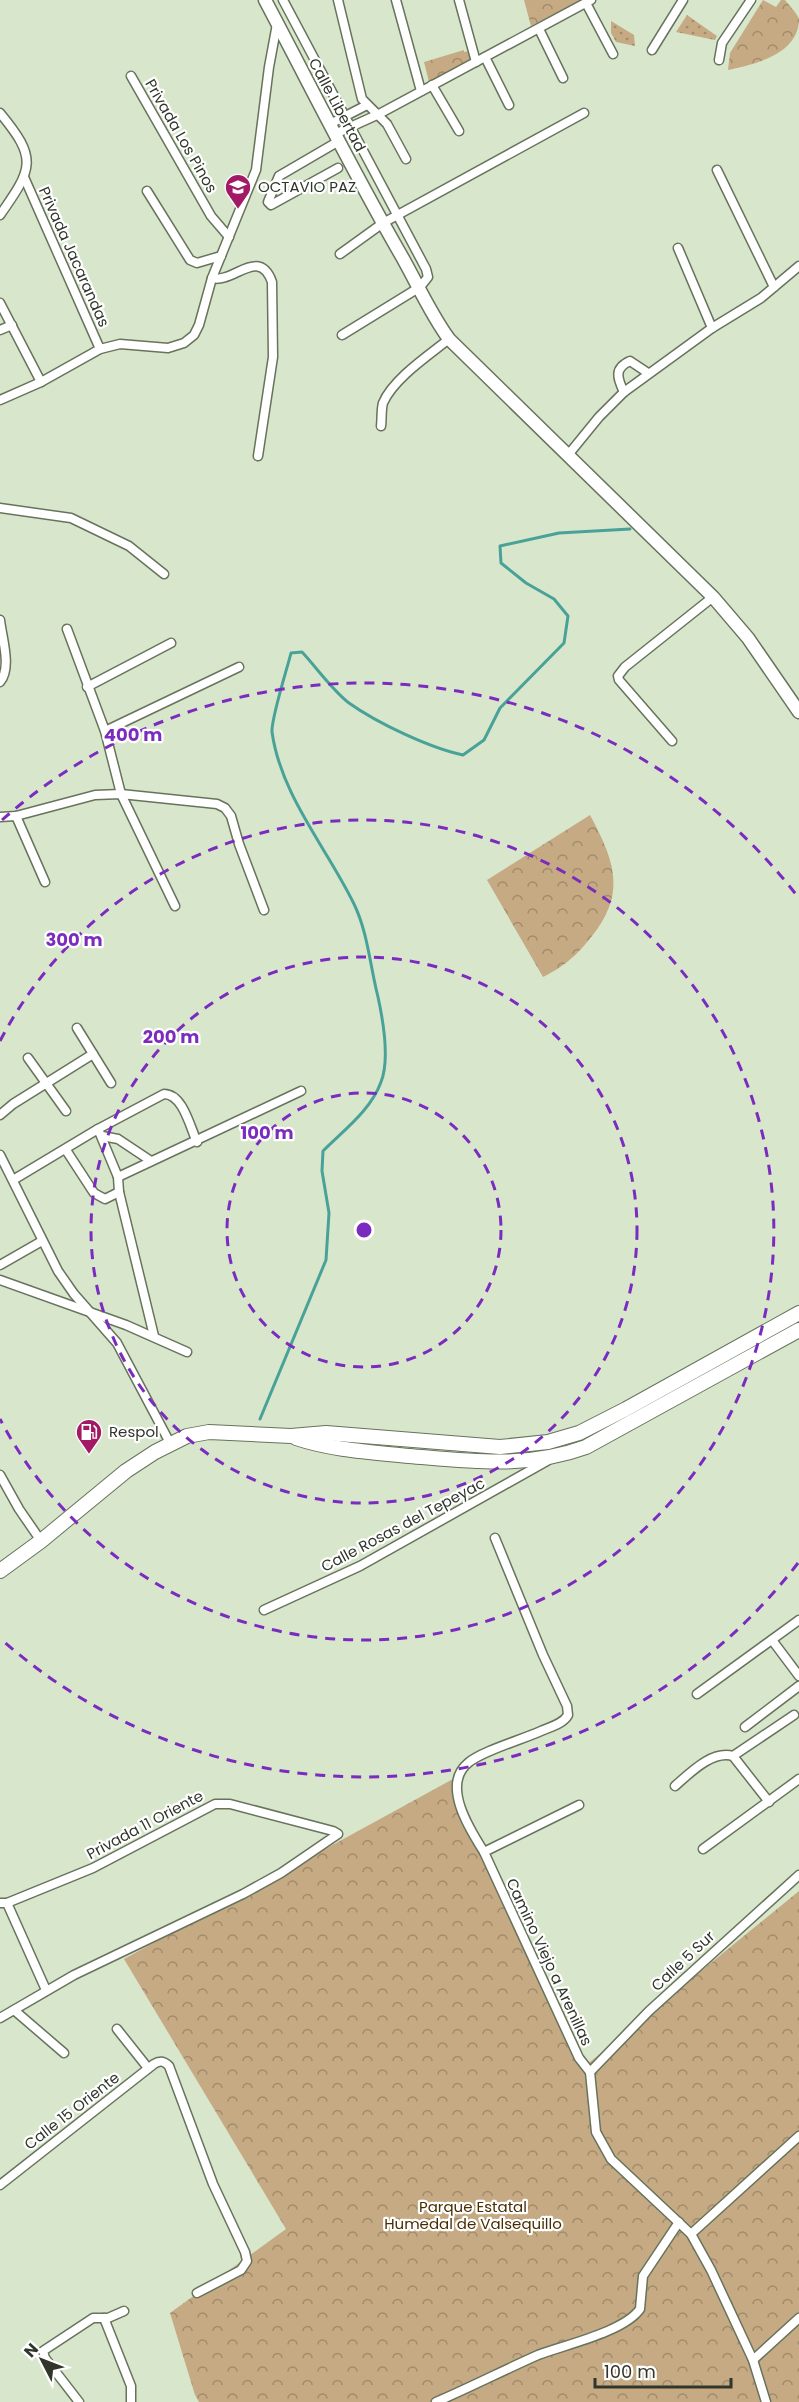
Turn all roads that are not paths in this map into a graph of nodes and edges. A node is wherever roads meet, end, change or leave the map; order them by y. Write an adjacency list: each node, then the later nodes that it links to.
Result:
1 (265, 0): 9 (main road, Calle Libertad)
2 (283, 0): 25 (street)
3 (338, 0): 20 (street)
4 (396, 0): 19 (street)
5 (459, 0): 15 (street)
6 (683, 0): 11 (street)
7 (752, 0): 14 (street)
8 (589, 2): 10 (street); 12 (street)
9 (277, 24): 28 (main road, Calle Libertad); 37 (street)
10 (539, 29): 13 (street); 17 (street)
11 (652, 50)
12 (613, 54)
13 (485, 57): 15 (street); 21 (street)
14 (719, 60)
15 (476, 62): 18 (street)
16 (131, 76): 37 (street, Privada Los Pinos)
17 (563, 78)
18 (432, 86): 19 (street); 27 (street)
19 (421, 91): 24 (street)
20 (368, 105): 24 (street); 25 (street)
21 (509, 105)
22 (0, 113): 32 (street)
23 (584, 113): 35 (street)
24 (379, 114): 26 (street); 29 (street)
25 (344, 117): 26 (street); 28 (street)
26 (350, 128): 28 (street); 35 (street)
27 (459, 131)
28 (335, 133): 30 (street); 36 (main road, Calle Libertad)
29 (406, 159)
30 (338, 168)
31 (717, 170): 44 (street)
32 (24, 177): 34 (street); 51 (street, Privada Jacarandas)
33 (147, 190): 40 (street)
34 (0, 215)
35 (397, 215): 36 (street); 43 (street)
36 (383, 223): 39 (street); 43 (main road, Calle Libertad)
37 (229, 237): 40 (street)
38 (678, 248): 47 (street)
39 (340, 254)
40 (221, 256): 42 (street)
41 (799, 266): 44 (street)
42 (212, 278): 51 (street); 58 (street)
43 (420, 287): 49 (street); 50 (main road, Calle Libertad)
44 (774, 287): 47 (street)
45 (0, 303): 46 (street)
46 (12, 325): 48 (street); 53 (street)
47 (712, 328): 52 (street)
48 (0, 330)
49 (342, 335)
50 (449, 339): 56 (street); 57 (main road, Calle Libertad)
51 (100, 349): 53 (street)
52 (648, 373): 54 (street); 54 (street)
53 (41, 382): 55 (street)
54 (624, 392): 57 (street)
55 (0, 400)
56 (381, 426)
57 (568, 455): 61 (main road, Calle Libertad)
58 (258, 456)
59 (0, 508): 60 (street)
60 (164, 574)
61 (713, 597): 68 (main road, Calle Libertad); 70 (street)
62 (0, 620): 66 (street)
63 (68, 629): 67 (street)
64 (171, 643): 67 (street)
65 (239, 667): 69 (street)
66 (2, 680)
67 (87, 687): 69 (street)
68 (799, 712)
69 (105, 731): 71 (street)
70 (672, 741)
71 (121, 794): 72 (street); 75 (street); 76 (street)
72 (15, 816): 73 (street); 74 (street)
73 (0, 817)
74 (45, 882)
75 (175, 906)
76 (264, 910)
77 (77, 1028): 78 (street)
78 (93, 1054): 80 (street); 81 (street)
79 (28, 1058): 80 (street)
80 (46, 1083): 83 (street); 84 (street)
81 (111, 1083)
82 (301, 1091): 86 (street)
83 (66, 1111)
84 (0, 1115)
85 (100, 1132): 86 (street); 87 (street); 89 (street); 90 (street)
86 (196, 1142): 89 (street)
87 (66, 1150): 91 (street); 92 (street)
88 (0, 1155): 91 (street)
89 (151, 1161): 90 (street)
90 (118, 1178): 92 (street)
91 (13, 1180): 93 (street)
92 (119, 1192): 99 (street)
93 (42, 1241): 94 (street); 96 (street)
94 (0, 1265)
95 (0, 1280): 96 (street)
96 (89, 1311): 99 (street); 102 (street)
97 (799, 1313): 101 (main road)
98 (799, 1330): 103 (main road)
99 (154, 1336): 100 (street)
100 (187, 1352)
101 (291, 1436): 102 (main road); 103 (main road)
102 (170, 1443): 106 (main road)
103 (553, 1458): 108 (street, Calle Rosas del Tepeyac)
104 (0, 1475): 106 (street)
105 (495, 1538): 122 (street, Camino Viejo a Arenillas)
106 (41, 1541): 107 (main road)
107 (0, 1571)
108 (264, 1610)
109 (799, 1620): 110 (street)
110 (772, 1640): 111 (street); 113 (street)
111 (799, 1676)
112 (799, 1686): 115 (street)
113 (698, 1694)
114 (794, 1715): 116 (street)
115 (746, 1727)
116 (733, 1756): 118 (street); 119 (street)
117 (799, 1779): 119 (street)
118 (675, 1786)
119 (769, 1802): 121 (street)
120 (579, 1805): 122 (street)
121 (703, 1849)
122 (484, 1852): 131 (street, Camino Viejo a Arenillas)
123 (799, 1875): 131 (street, Calle 5 Sur)
124 (4, 1903): 125 (street); 125 (street, Privada 11 Oriente)
125 (46, 1990): 126 (street)
126 (14, 2010): 127 (street); 129 (street)
127 (0, 2018)
128 (117, 2029): 130 (street)
129 (64, 2053)
130 (148, 2068): 133 (street, Calle 15 Oriente); 136 (street, Calle 15 Oriente)
131 (590, 2072): 134 (street, Camino Viejo a Arenillas)
132 (799, 2136): 135 (street)
133 (0, 2185)
134 (679, 2222): 135 (street, Camino Viejo a Arenillas); 143 (street)
135 (691, 2234): 140 (street, Camino Viejo a Arenillas)
136 (197, 2293)
137 (124, 2311): 138 (street)
138 (104, 2318): 141 (street); 142 (street)
139 (799, 2318): 140 (street)
140 (753, 2360): 144 (street, Camino Viejo a Arenillas)
141 (79, 2402)
142 (131, 2402)
143 (436, 2402)
144 (766, 2402)

